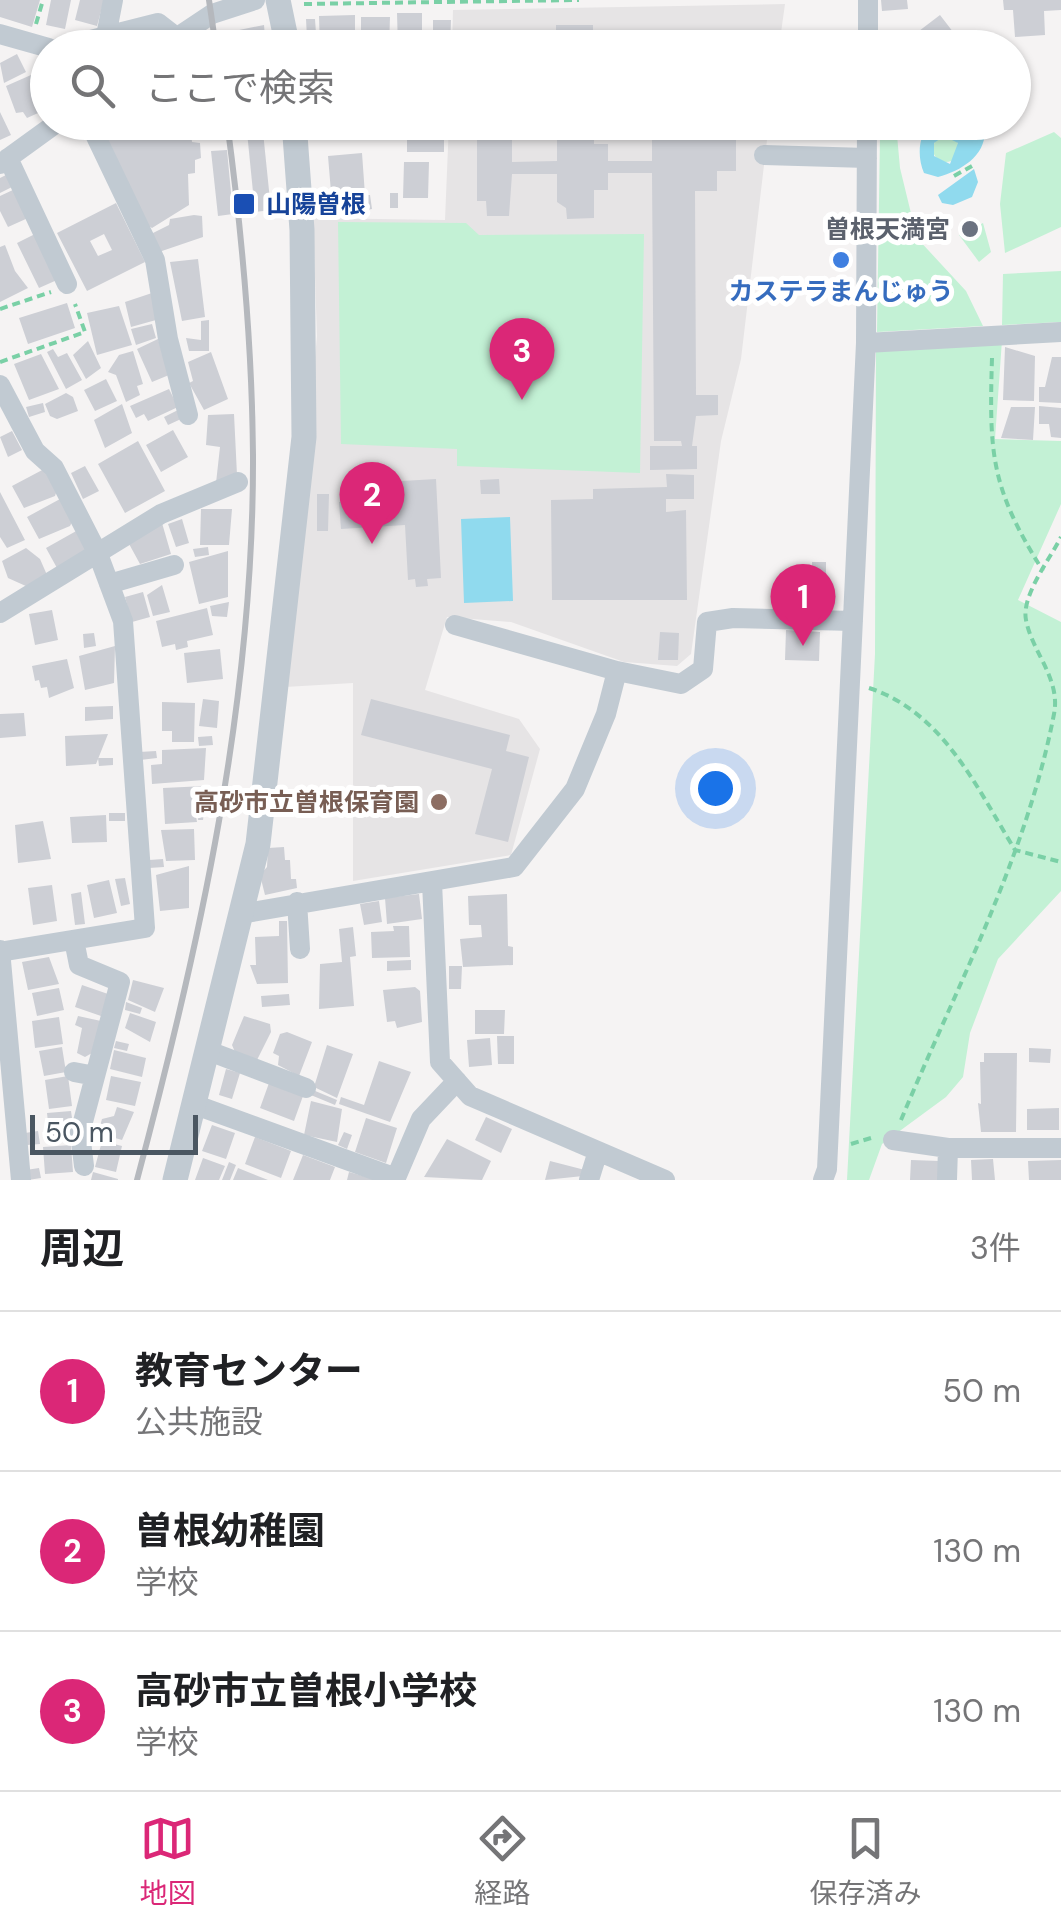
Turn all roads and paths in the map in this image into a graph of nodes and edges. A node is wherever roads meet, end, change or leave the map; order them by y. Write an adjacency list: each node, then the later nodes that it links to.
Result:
1 (113, 0): 6 (street)
2 (256, 0): 9 (street)
3 (579, 0): 5 (path)
4 (868, 0): 11 (street)
5 (290, 2): 10 (street)
6 (107, 30)
7 (132, 30): 8 (street)
8 (162, 30)
9 (187, 30)
10 (289, 30)
11 (868, 30)
12 (0, 34): 13 (street)
13 (30, 43)
14 (33, 140): 20 (street)
15 (97, 140): 30 (street)
16 (295, 140): 46 (street)
17 (867, 140): 19 (street)
18 (764, 155): 19 (street)
19 (867, 158): 27 (street)
20 (4, 161): 23 (street)
21 (972, 166): 22 (path)
22 (954, 176)
23 (67, 284): 24 (path); 28 (path)
24 (0, 309)
25 (1061, 332): 26 (street)
26 (993, 336): 27 (street); 35 (path)
27 (866, 342): 38 (street)
28 (0, 362)
29 (2, 396): 33 (street)
30 (188, 415)
31 (238, 482): 33 (street)
32 (1061, 537): 35 (path)
33 (98, 554): 36 (street); 37 (street)
34 (174, 565): 36 (street)
35 (1044, 571): 42 (path)
36 (109, 584): 47 (street)
37 (0, 613)
38 (853, 622): 40 (street); 41 (street)
39 (456, 625): 40 (street)
40 (617, 671): 44 (street)
41 (850, 682): 42 (path); 60 (street)
42 (1015, 850): 43 (path); 56 (path)
43 (1061, 862)
44 (432, 882): 45 (street); 53 (street)
45 (297, 902): 46 (street); 48 (street)
46 (240, 914): 50 (street)
47 (74, 940): 49 (street); 52 (street)
48 (300, 949)
49 (0, 951): 63 (street)
50 (206, 1050): 54 (street); 55 (street)
51 (74, 1072): 52 (street)
52 (96, 1076): 61 (street)
53 (457, 1081): 59 (street); 62 (street)
54 (306, 1088)
55 (193, 1104): 62 (street); 64 (street)
56 (893, 1140): 57 (street); 60 (path)
57 (948, 1148): 58 (street); 68 (street)
58 (1061, 1148)
59 (598, 1151): 65 (street); 66 (street)
60 (828, 1151): 67 (street)
61 (84, 1166)
62 (396, 1179)
63 (21, 1180)
64 (175, 1180)
65 (588, 1180)
66 (665, 1180)
67 (823, 1180)
68 (947, 1180)

